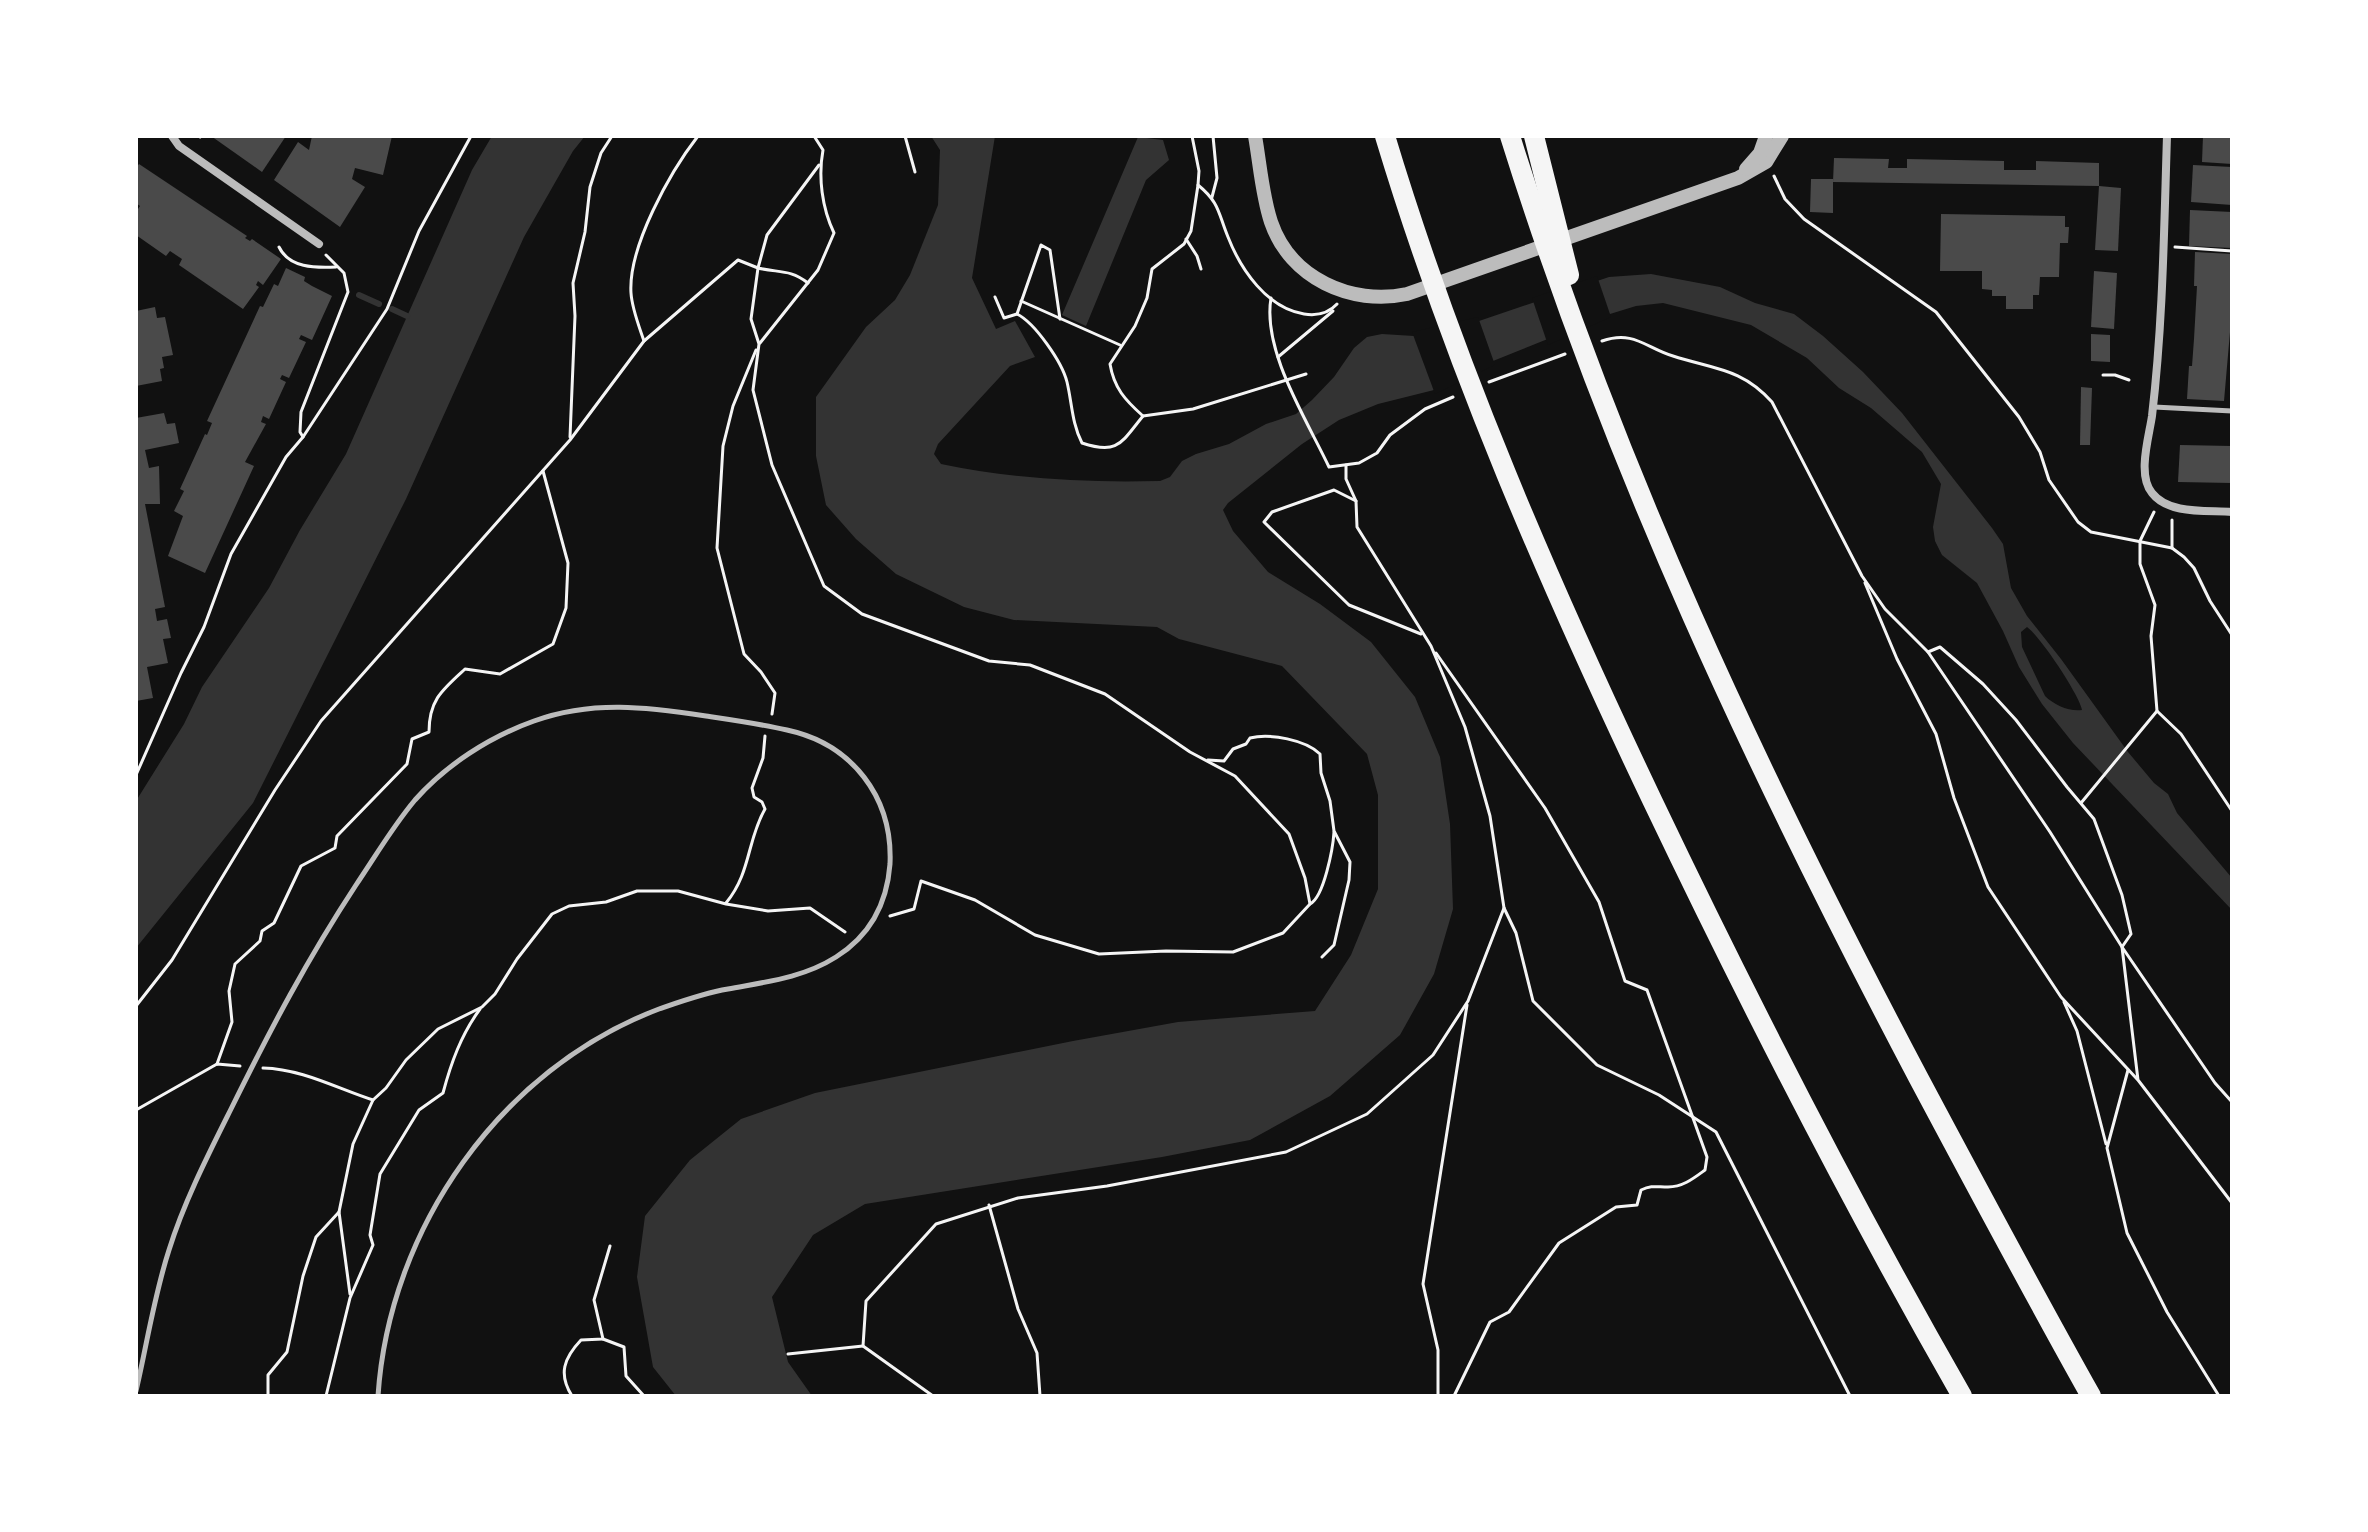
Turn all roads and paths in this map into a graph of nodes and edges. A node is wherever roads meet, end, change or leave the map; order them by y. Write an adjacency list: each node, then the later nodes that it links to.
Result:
1 (172, 136): 24 (street)
2 (471, 136): 52 (path)
3 (612, 136): 53 (path)
4 (698, 136): 37 (path)
5 (814, 136): 16 (path)
6 (905, 136): 17 (path)
7 (1192, 136): 20 (path)
8 (1213, 136): 21 (path)
9 (1255, 136): 19 (street)
10 (1385, 136): 112 (highway)
11 (1510, 136): 22 (highway)
12 (1534, 136): 22 (highway)
13 (1766, 136): 19 (street)
14 (1782, 136): 19 (street)
15 (2167, 136): 26 (street)
16 (821, 163): 29 (path); 31 (path)
17 (915, 172)
18 (1774, 176): 60 (path)
19 (1738, 178)
20 (1198, 185): 21 (path); 23 (path)
21 (1212, 197): 33 (path)
22 (1542, 207): 113 (highway)
23 (1186, 239): 30 (path); 40 (path)
24 (319, 244): 28 (path)
25 (279, 247): 28 (path)
26 (2163, 247): 27 (path); 49 (street)
27 (2232, 251)
28 (338, 266): 52 (path)
29 (758, 268): 31 (path); 37 (path); 38 (path)
30 (1201, 269)
31 (808, 283): 38 (path)
32 (995, 297): 35 (path)
33 (1271, 298): 42 (path); 42 (path)
34 (1021, 301): 35 (path); 36 (path); 36 (path)
35 (1017, 314): 51 (path)
36 (1060, 319): 40 (path)
37 (644, 341): 53 (path)
38 (759, 344): 68 (path); 69 (path)
39 (1596, 344): 62 (path)
40 (1120, 346): 51 (path)
41 (1568, 353): 47 (path)
42 (1278, 357): 45 (path)
43 (1306, 374): 45 (path)
44 (2103, 375): 46 (path)
45 (1288, 380): 51 (path); 54 (path)
46 (2129, 380)
47 (1488, 383)
48 (1463, 393): 54 (path)
49 (2153, 406): 50 (lane); 56 (street)
50 (2232, 411)
51 (1143, 416)
52 (303, 437): 70 (path)
53 (570, 440): 55 (path)
54 (1346, 465): 57 (path)
55 (543, 471): 82 (path); 84 (path)
56 (2157, 499): 58 (street); 60 (path)
57 (1356, 501): 64 (path); 64 (path)
58 (2171, 507): 59 (street); 61 (path)
59 (2232, 512)
60 (2140, 541): 61 (path); 67 (path)
61 (2172, 548): 63 (path)
62 (1862, 576): 66 (path); 80 (path)
63 (2232, 635)
64 (1424, 636): 65 (path)
65 (1431, 646): 76 (path); 91 (path)
66 (1928, 652): 71 (path); 78 (path)
67 (2157, 711): 71 (path); 72 (path)
68 (770, 726): 74 (path); 77 (lane); 85 (lane)
69 (1204, 760): 73 (path); 75 (path)
70 (136, 775)
71 (2081, 803): 78 (path)
72 (2232, 811)
73 (1334, 831): 75 (path); 79 (path)
74 (726, 904): 77 (path); 83 (path)
75 (1310, 904): 77 (path)
76 (1504, 908): 81 (path); 91 (path)
77 (876, 920): 104 (lane)
78 (2122, 947): 87 (path); 89 (path)
79 (1322, 957)
80 (2061, 997): 86 (path); 92 (path)
81 (1468, 1001): 94 (path); 109 (path)
82 (136, 1006)
83 (482, 1007): 88 (path); 97 (path)
84 (217, 1064): 85 (path); 90 (path)
85 (251, 1067): 88 (path); 101 (lane)
86 (2128, 1070): 87 (path); 92 (path)
87 (2138, 1080): 93 (path)
88 (373, 1100): 95 (path)
89 (2232, 1102)
90 (136, 1110)
91 (1691, 1115): 110 (path); 111 (path)
92 (2107, 1148): 114 (path)
93 (2232, 1203)
94 (989, 1205): 99 (path); 108 (path)
95 (339, 1212): 97 (path); 102 (path)
96 (610, 1246): 98 (path)
97 (350, 1298): 103 (path)
98 (603, 1339): 105 (path); 106 (path)
99 (863, 1346): 100 (path); 107 (path)
100 (788, 1354)
101 (136, 1391)
102 (268, 1396)
103 (326, 1396)
104 (378, 1396)
105 (572, 1396)
106 (644, 1396)
107 (933, 1396)
108 (1040, 1396)
109 (1438, 1396)
110 (1454, 1396)
111 (1850, 1396)
112 (1962, 1396)
113 (2091, 1396)
114 (2219, 1396)

